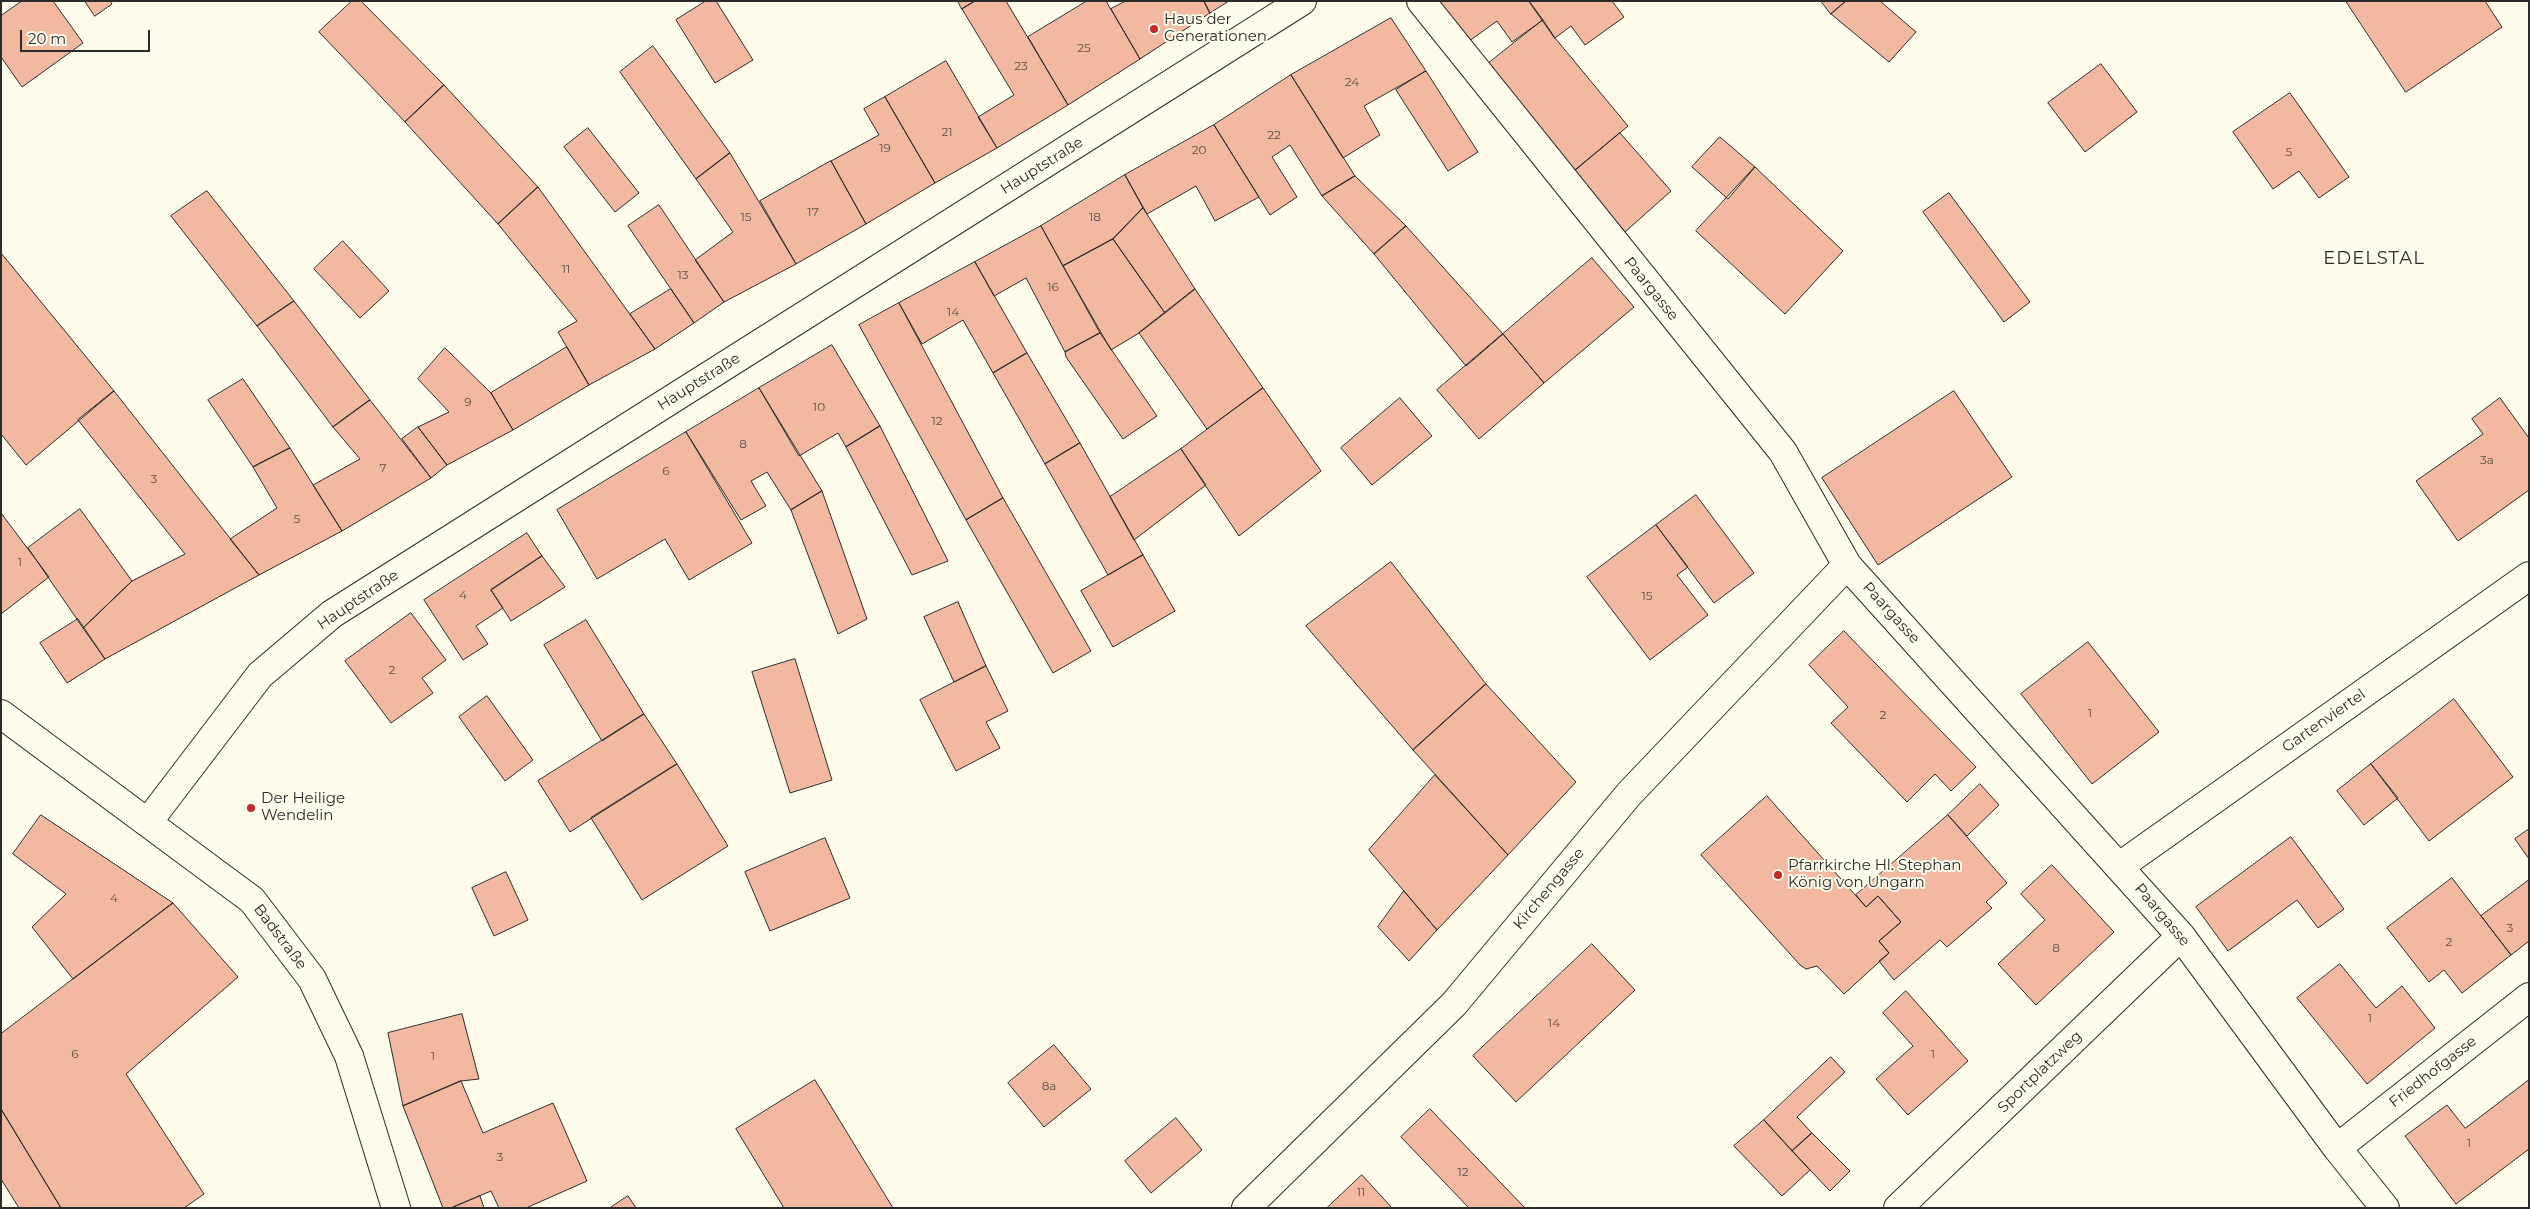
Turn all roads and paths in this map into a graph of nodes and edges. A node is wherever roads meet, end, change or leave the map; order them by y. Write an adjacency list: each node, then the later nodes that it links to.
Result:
1 (1302, 1): 6 (street, Hauptstraße)
2 (1421, 1): 3 (street, Paargasse)
3 (1847, 565): 7 (street, Paargasse); 12 (street, Kirchengasse)
4 (2529, 576): 7 (street, Gartenviertel)
5 (1, 714): 6 (street, Badstraße)
6 (148, 822): 11 (street, Badstraße)
7 (2120, 866): 8 (street, Paargasse)
8 (2181, 936): 10 (street, Paargasse); 13 (street, Sportplatzweg)
9 (2529, 997): 10 (street, Friedhofgasse)
10 (2337, 1148): 14 (street, Paargasse)
11 (396, 1208)
12 (1246, 1208)
13 (1898, 1208)
14 (2385, 1208)

